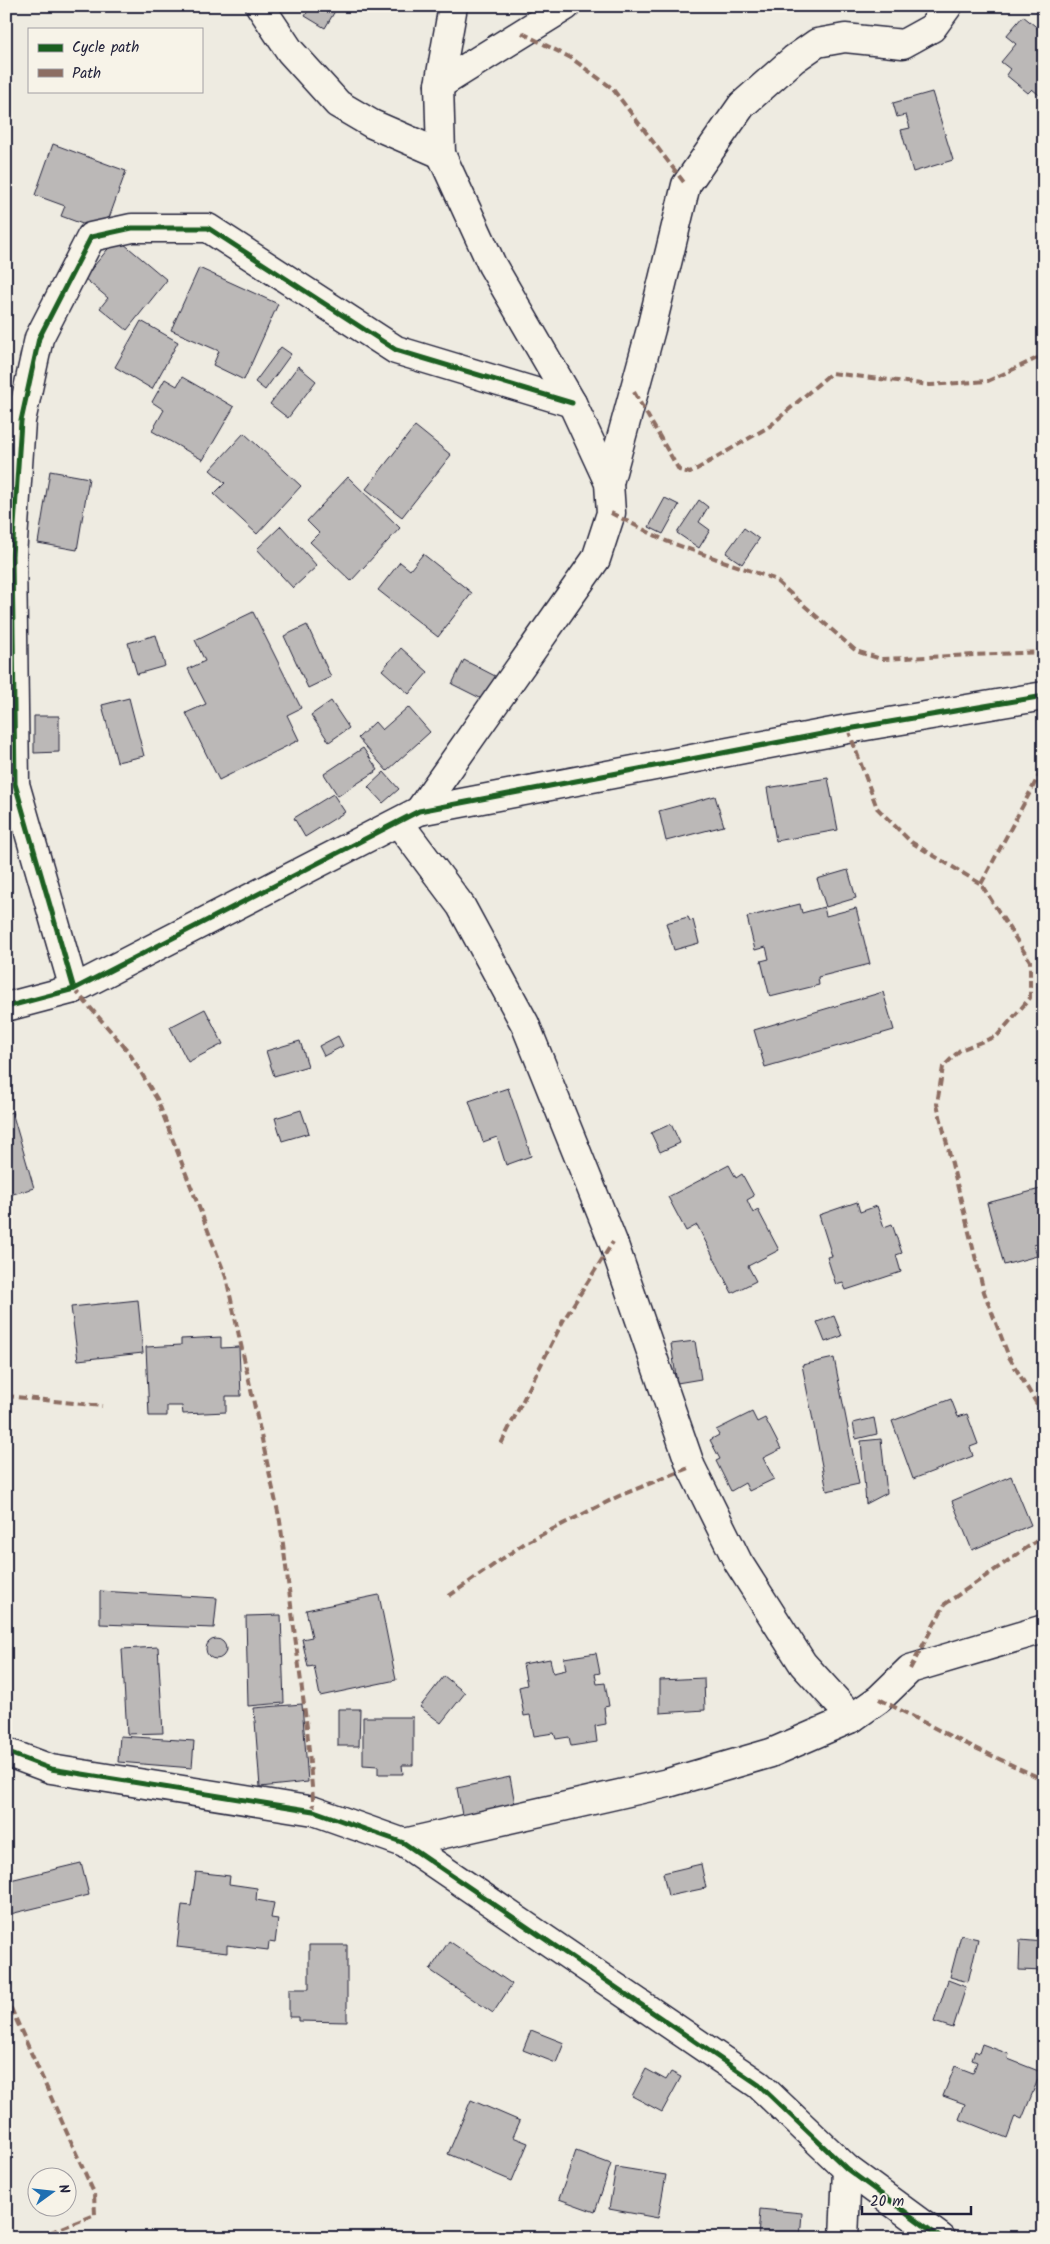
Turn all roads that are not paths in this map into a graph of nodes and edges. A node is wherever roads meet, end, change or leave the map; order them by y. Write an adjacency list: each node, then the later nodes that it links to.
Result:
1 (260, 6): 6 (street)
2 (453, 6): 5 (street)
3 (566, 6): 5 (street)
4 (948, 6): 8 (street)
5 (439, 85): 6 (street)
6 (441, 154): 7 (street)
7 (572, 403): 8 (street); 11 (street)
8 (609, 483): 10 (street)
9 (1044, 696): 10 (street)
10 (409, 817): 11 (street); 14 (street)
11 (74, 989): 12 (street)
12 (6, 1007)
13 (1044, 1629): 14 (street)
14 (852, 1718): 16 (street)
15 (6, 1752): 16 (street)
16 (404, 1843): 17 (street)
17 (847, 2169): 18 (street); 19 (street)
18 (844, 2238)
19 (942, 2238)

